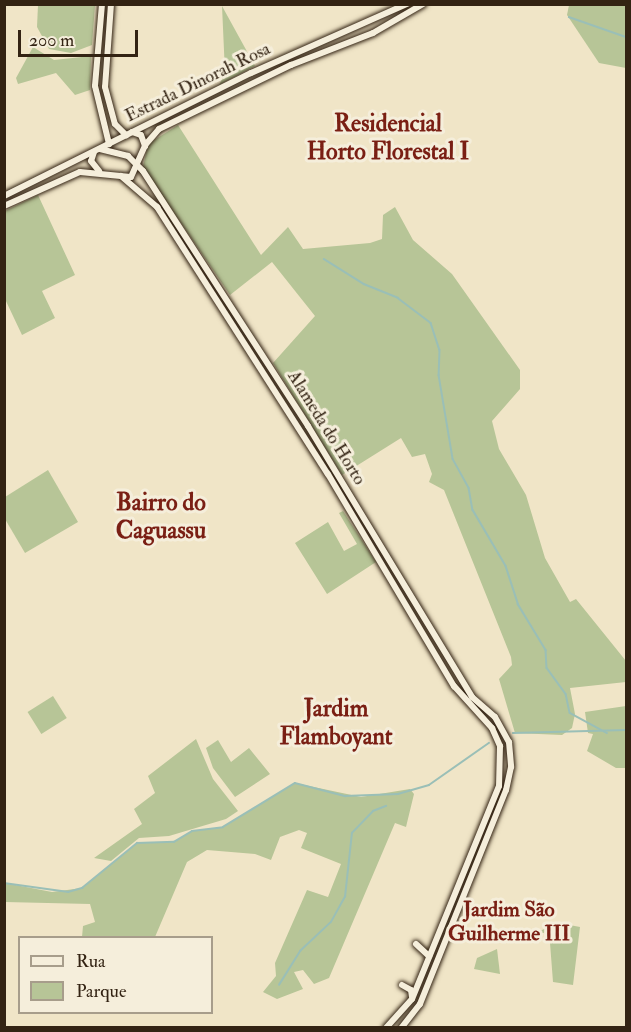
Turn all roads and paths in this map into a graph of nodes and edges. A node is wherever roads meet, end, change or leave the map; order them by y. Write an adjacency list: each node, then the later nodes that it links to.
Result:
1 (102, 4): 7 (main road)
2 (111, 4): 8 (main road)
3 (407, 4): 5 (main road, Estrada Dinorah Rosa)
4 (423, 4): 6 (main road, Estrada Dinorah Rosa)
5 (375, 22): 6 (main road); 9 (main road, Estrada Dinorah Rosa)
6 (370, 34): 11 (main road, Estrada Dinorah Rosa)
7 (98, 54): 8 (main road); 10 (main road)
8 (105, 55): 9 (main road)
9 (129, 134): 10 (main road, Estrada Dinorah Rosa); 11 (main road)
10 (109, 144): 12 (main road, Estrada Dinorah Rosa)
11 (145, 146): 13 (main road, Estrada Dinorah Rosa)
12 (97, 150): 13 (main road); 14 (main road); 16 (main road, Estrada Dinorah Rosa)
13 (139, 165): 15 (main road); 19 (main road, Alameda do Horto)
14 (99, 171): 15 (main road); 17 (main road)
15 (121, 176): 18 (main road, Alameda do Horto)
16 (4, 196)
17 (4, 206)
18 (346, 505): 19 (main road); 21 (main road, Alameda do Horto)
19 (362, 516): 23 (main road, Alameda do Horto)
20 (417, 944): 21 (main road)
21 (429, 956): 22 (main road)
22 (420, 977): 23 (main road); 24 (main road)
23 (428, 982): 24 (main road); 28 (main road)
24 (417, 984): 26 (main road)
25 (402, 986): 26 (main road)
26 (412, 999): 27 (main road)
27 (386, 1028)
28 (401, 1028)

